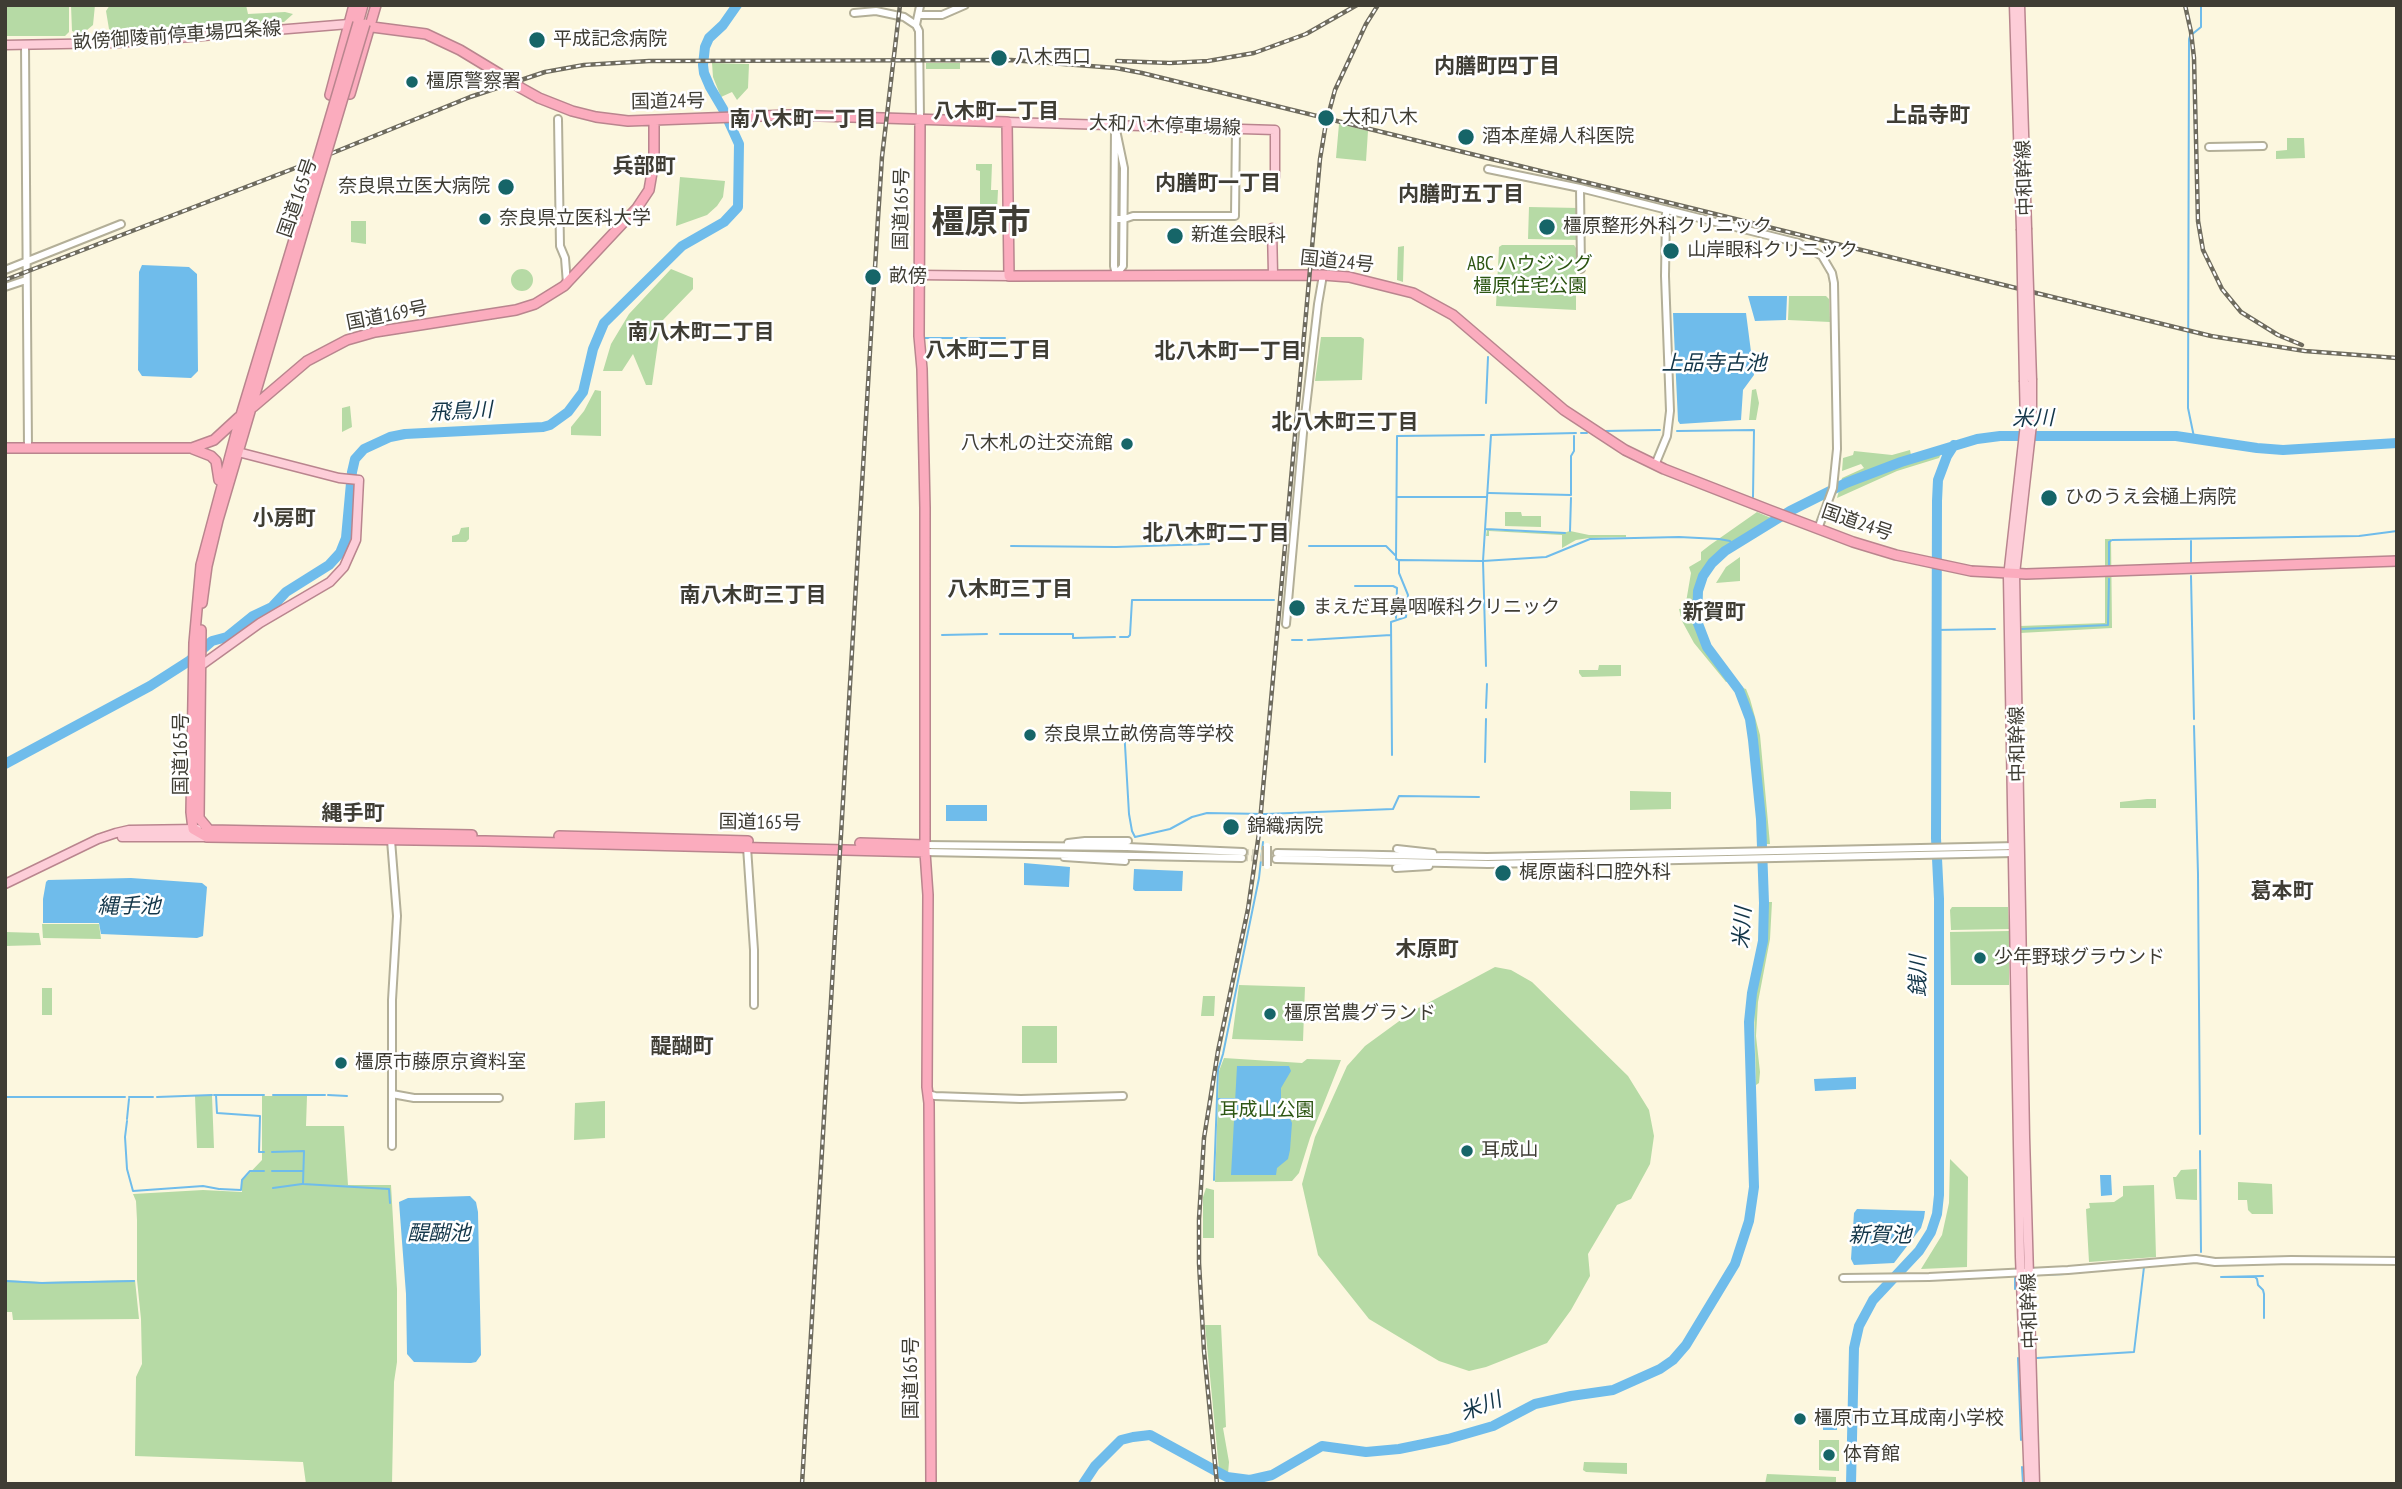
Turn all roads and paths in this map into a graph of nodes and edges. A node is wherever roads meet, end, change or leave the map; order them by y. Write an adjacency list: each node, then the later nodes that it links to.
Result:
1 (354, 5): 10 (highway)
2 (363, 5): 10 (highway)
3 (370, 5): 10 (highway)
4 (376, 5): 10 (highway)
5 (965, 5): 9 (street)
6 (920, 6): 9 (street)
7 (2015, 6): 54 (main road, 中和幹線, bridge)
8 (854, 13): 11 (street)
9 (919, 15): 11 (street)
10 (361, 24): 13 (main road, 畝傍御陵前停車場四条線); 16 (highway, 国道24号, bridge); 26 (highway, bridge); 26 (highway, 国道165号, bridge); 26 (highway, 国道165号, bridge)
11 (916, 25): 15 (street)
12 (5, 45): 13 (main road, 畝傍御陵前停車場四条線)
13 (25, 45): 31 (street)
14 (558, 119): 40 (street)
15 (920, 119): 16 (highway, 国道24号); 17 (highway, 国道24号); 35 (highway, 国道165号)
16 (654, 121): 40 (highway, 国道169号)
17 (1007, 122): 18 (main road, 大和八木停車場線); 38 (highway)
18 (1115, 125): 19 (main road, 大和八木停車場線); 27 (street); 28 (street)
19 (1236, 128): 23 (main road, 大和八木停車場線); 28 (street)
20 (2263, 146): 21 (street)
21 (2209, 147)
22 (1488, 169): 24 (street)
23 (1275, 177)
24 (1580, 188): 25 (street); 32 (street)
25 (1666, 211): 50 (street); 52 (street)
26 (304, 215): 42 (highway, 国道165号); 45 (highway, 国道165号)
27 (1115, 219): 28 (street); 36 (street)
28 (1125, 219): 36 (street)
29 (121, 224): 31 (street)
30 (1272, 228): 34 (main road)
31 (26, 261): 33 (street); 39 (street)
32 (1581, 269)
33 (5, 270)
34 (1272, 274): 36 (highway, 国道24号); 37 (highway, 国道24号)
35 (919, 275): 38 (main road); 71 (highway, 国道165号)
36 (1116, 275): 38 (highway, 国道24号)
37 (1323, 275): 50 (highway, 国道24号); 55 (street)
38 (1009, 276)
39 (26, 280): 41 (street); 47 (street)
40 (567, 284): 43 (highway, 国道169号)
41 (5, 287)
42 (261, 370): 43 (highway); 44 (highway, 国道165号)
43 (281, 382): 44 (highway, 国道169号)
44 (251, 408): 45 (highway, 国道169号); 49 (highway, 国道165号)
45 (241, 415): 48 (highway, 国道169号); 49 (highway, 国道165号)
46 (5, 448): 47 (highway, 国道169号)
47 (28, 448): 48 (highway, 国道169号)
48 (192, 449): 51 (highway)
49 (234, 451): 51 (highway, 国道165号); 56 (highway, 国道165号); 57 (main road)
50 (1655, 465): 52 (highway, 国道24号)
51 (218, 496): 56 (highway, 国道165号)
52 (1818, 528): 54 (highway, 国道24号)
53 (2397, 561): 54 (highway, 国道24号)
54 (2011, 573): 74 (main road, 中和幹線)
55 (1286, 624)
56 (197, 643): 57 (highway, 国道165号)
57 (197, 666): 60 (highway, 国道165号)
58 (205, 763): 60 (highway)
59 (186, 764): 60 (highway)
60 (195, 790): 61 (highway, 国道165号)
61 (195, 815): 62 (highway, 国道165号); 63 (main road); 64 (highway, 国道165号)
62 (193, 829): 63 (main road); 64 (highway, 国道165号)
63 (181, 833): 64 (main road); 81 (main road)
64 (208, 833): 66 (highway, 国道165号); 67 (highway, 国道165号)
65 (747, 835): 66 (highway)
66 (663, 838): 71 (highway, 国道165号)
67 (391, 840): 72 (highway, 国道165号); 83 (street)
68 (1128, 841): 70 (street)
69 (1267, 846): 79 (street, bridge)
70 (1046, 847): 71 (street); 75 (street)
71 (925, 848): 72 (highway, 国道165号); 75 (street); 84 (highway, 国道165号)
72 (748, 849): 82 (street)
73 (1397, 849): 77 (street)
74 (2016, 849): 77 (street); 89 (main road, 中和幹線)
75 (1038, 853): 78 (street)
76 (1276, 856): 77 (street)
77 (1450, 860): 80 (street)
78 (1125, 861)
79 (1267, 866)
80 (1396, 868)
81 (5, 884)
82 (754, 1005)
83 (391, 1094): 86 (street); 87 (street)
84 (929, 1094): 85 (street); 91 (highway, 国道165号)
85 (1123, 1096)
86 (499, 1098)
87 (391, 1146)
88 (2397, 1261): 89 (street)
89 (2025, 1272): 90 (street); 92 (main road, 中和幹線); 93 (main road, 中和幹線)
90 (1843, 1278)
91 (931, 1484)
92 (2029, 1484)
93 (2035, 1484)

